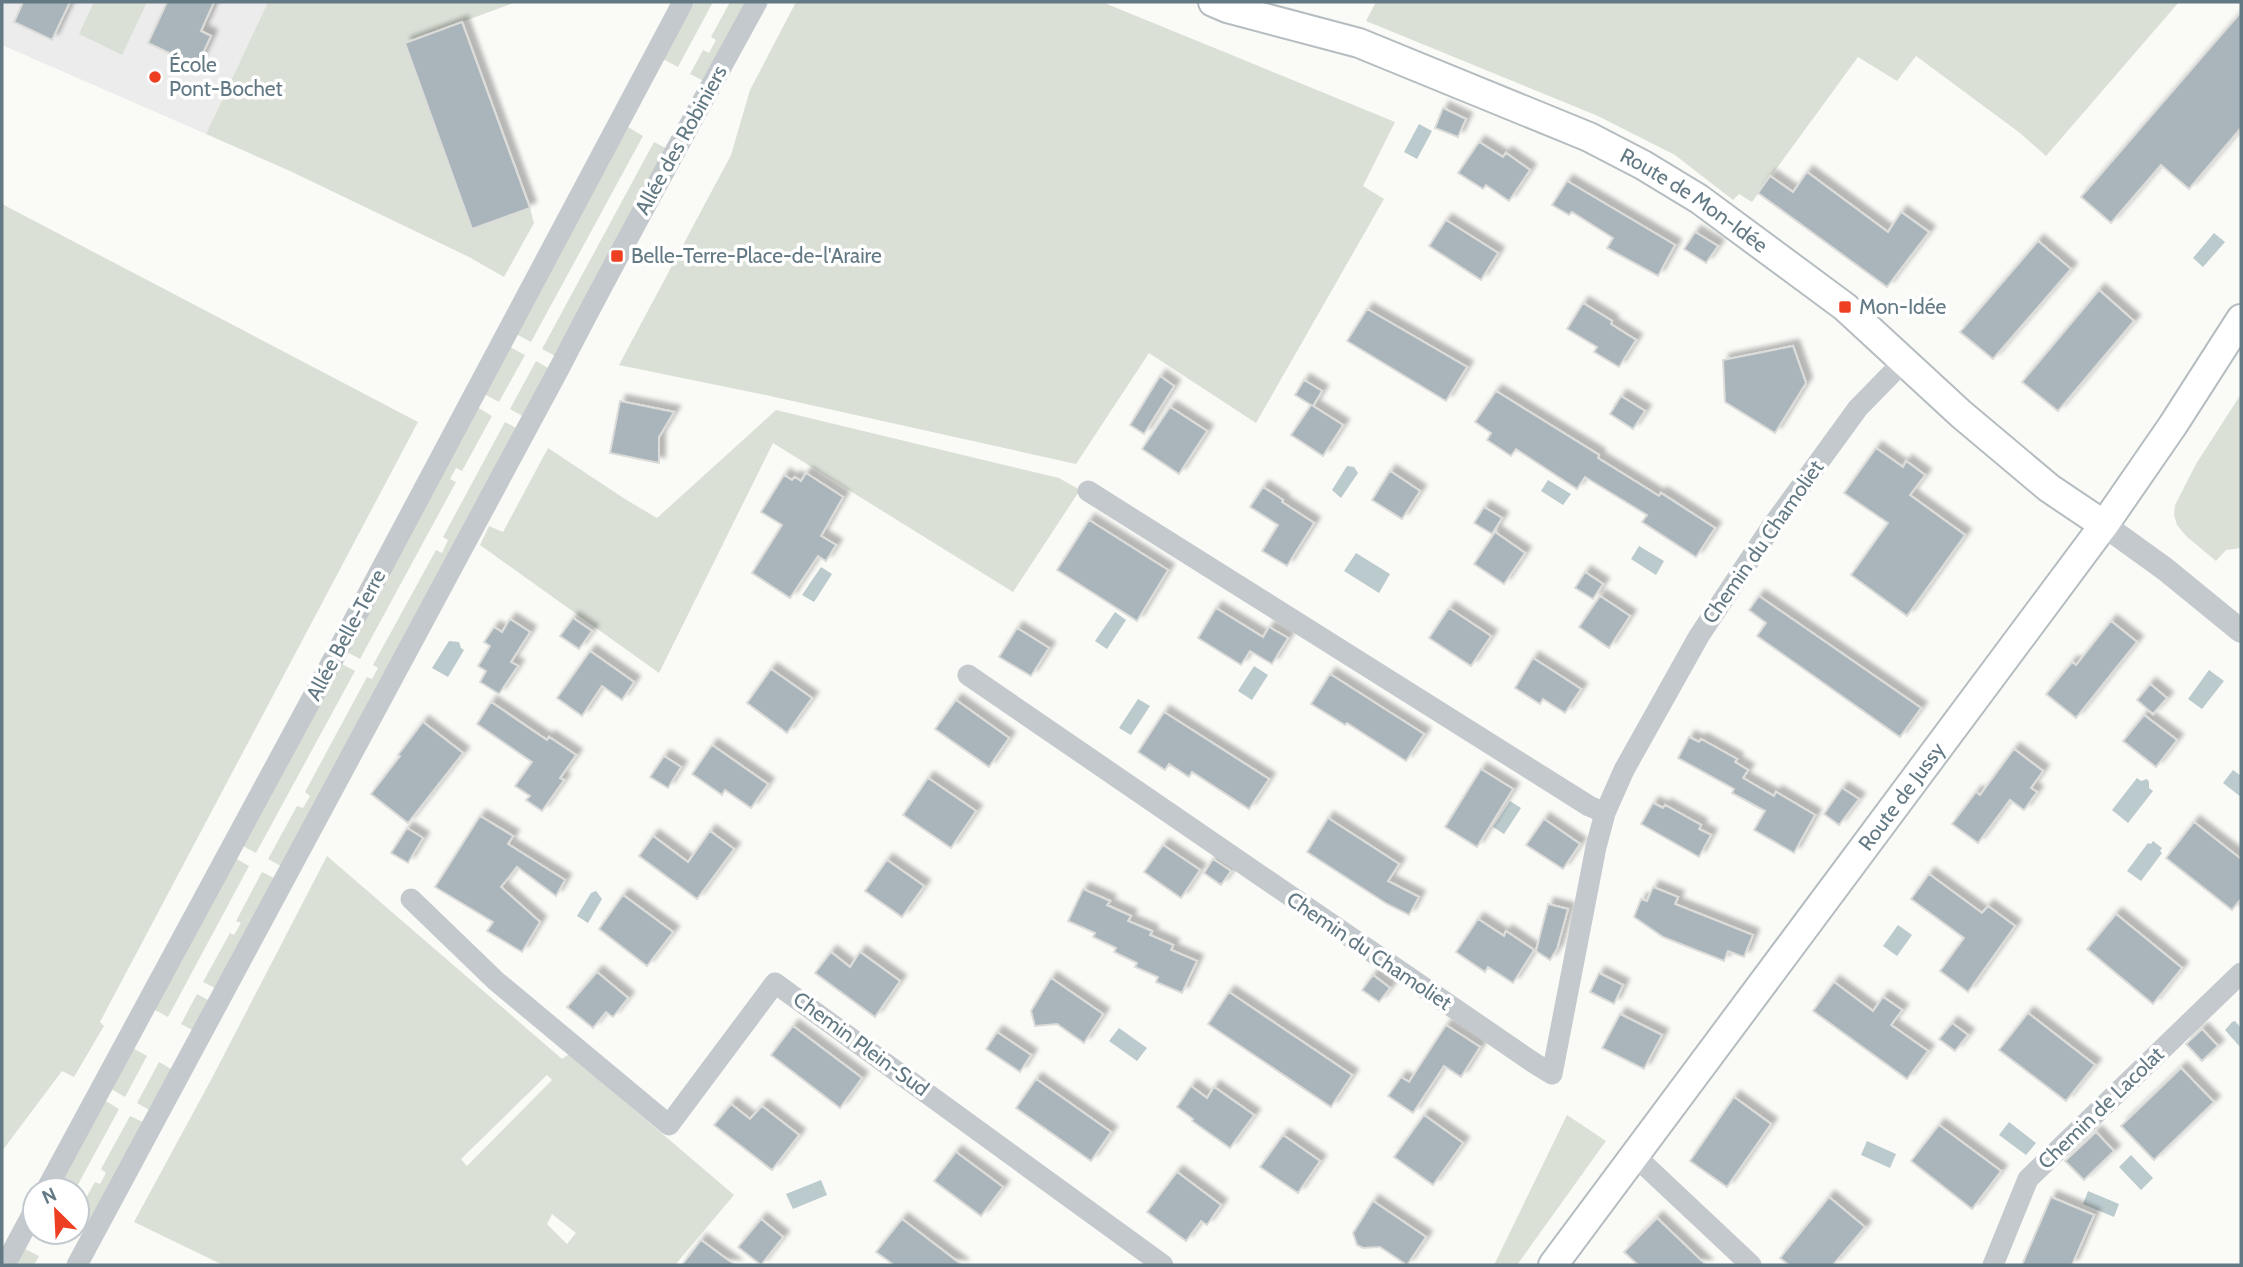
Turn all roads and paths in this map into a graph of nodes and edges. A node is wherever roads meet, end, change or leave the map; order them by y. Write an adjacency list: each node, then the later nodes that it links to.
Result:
1 (683, 2): 14 (street, Allée Belle-Terre)
2 (757, 2): 17 (street, Allée des Robiniers)
3 (1213, 2): 5 (main road, Route de Mon-Idée)
4 (2241, 319): 7 (main road, Route de Jussy)
5 (1904, 361): 7 (main road, Route de Mon-Idée); 10 (street, Chemin du Chamoliet)
6 (1088, 491): 10 (street)
7 (2104, 525): 8 (street); 13 (main road, Route de Jussy)
8 (2241, 631)
9 (968, 676): 10 (street, Chemin du Chamoliet)
10 (1605, 813)
11 (411, 899): 18 (street, Chemin Plein-Sud)
12 (2241, 973): 21 (street, Chemin de Lacolat)
13 (1634, 1155): 19 (main road, Route de Jussy); 20 (street)
14 (54, 1176)
15 (21, 1235): 16 (street)
16 (5, 1265)
17 (77, 1265)
18 (1163, 1265)
19 (1553, 1265)
20 (1751, 1265)
21 (1993, 1265)

